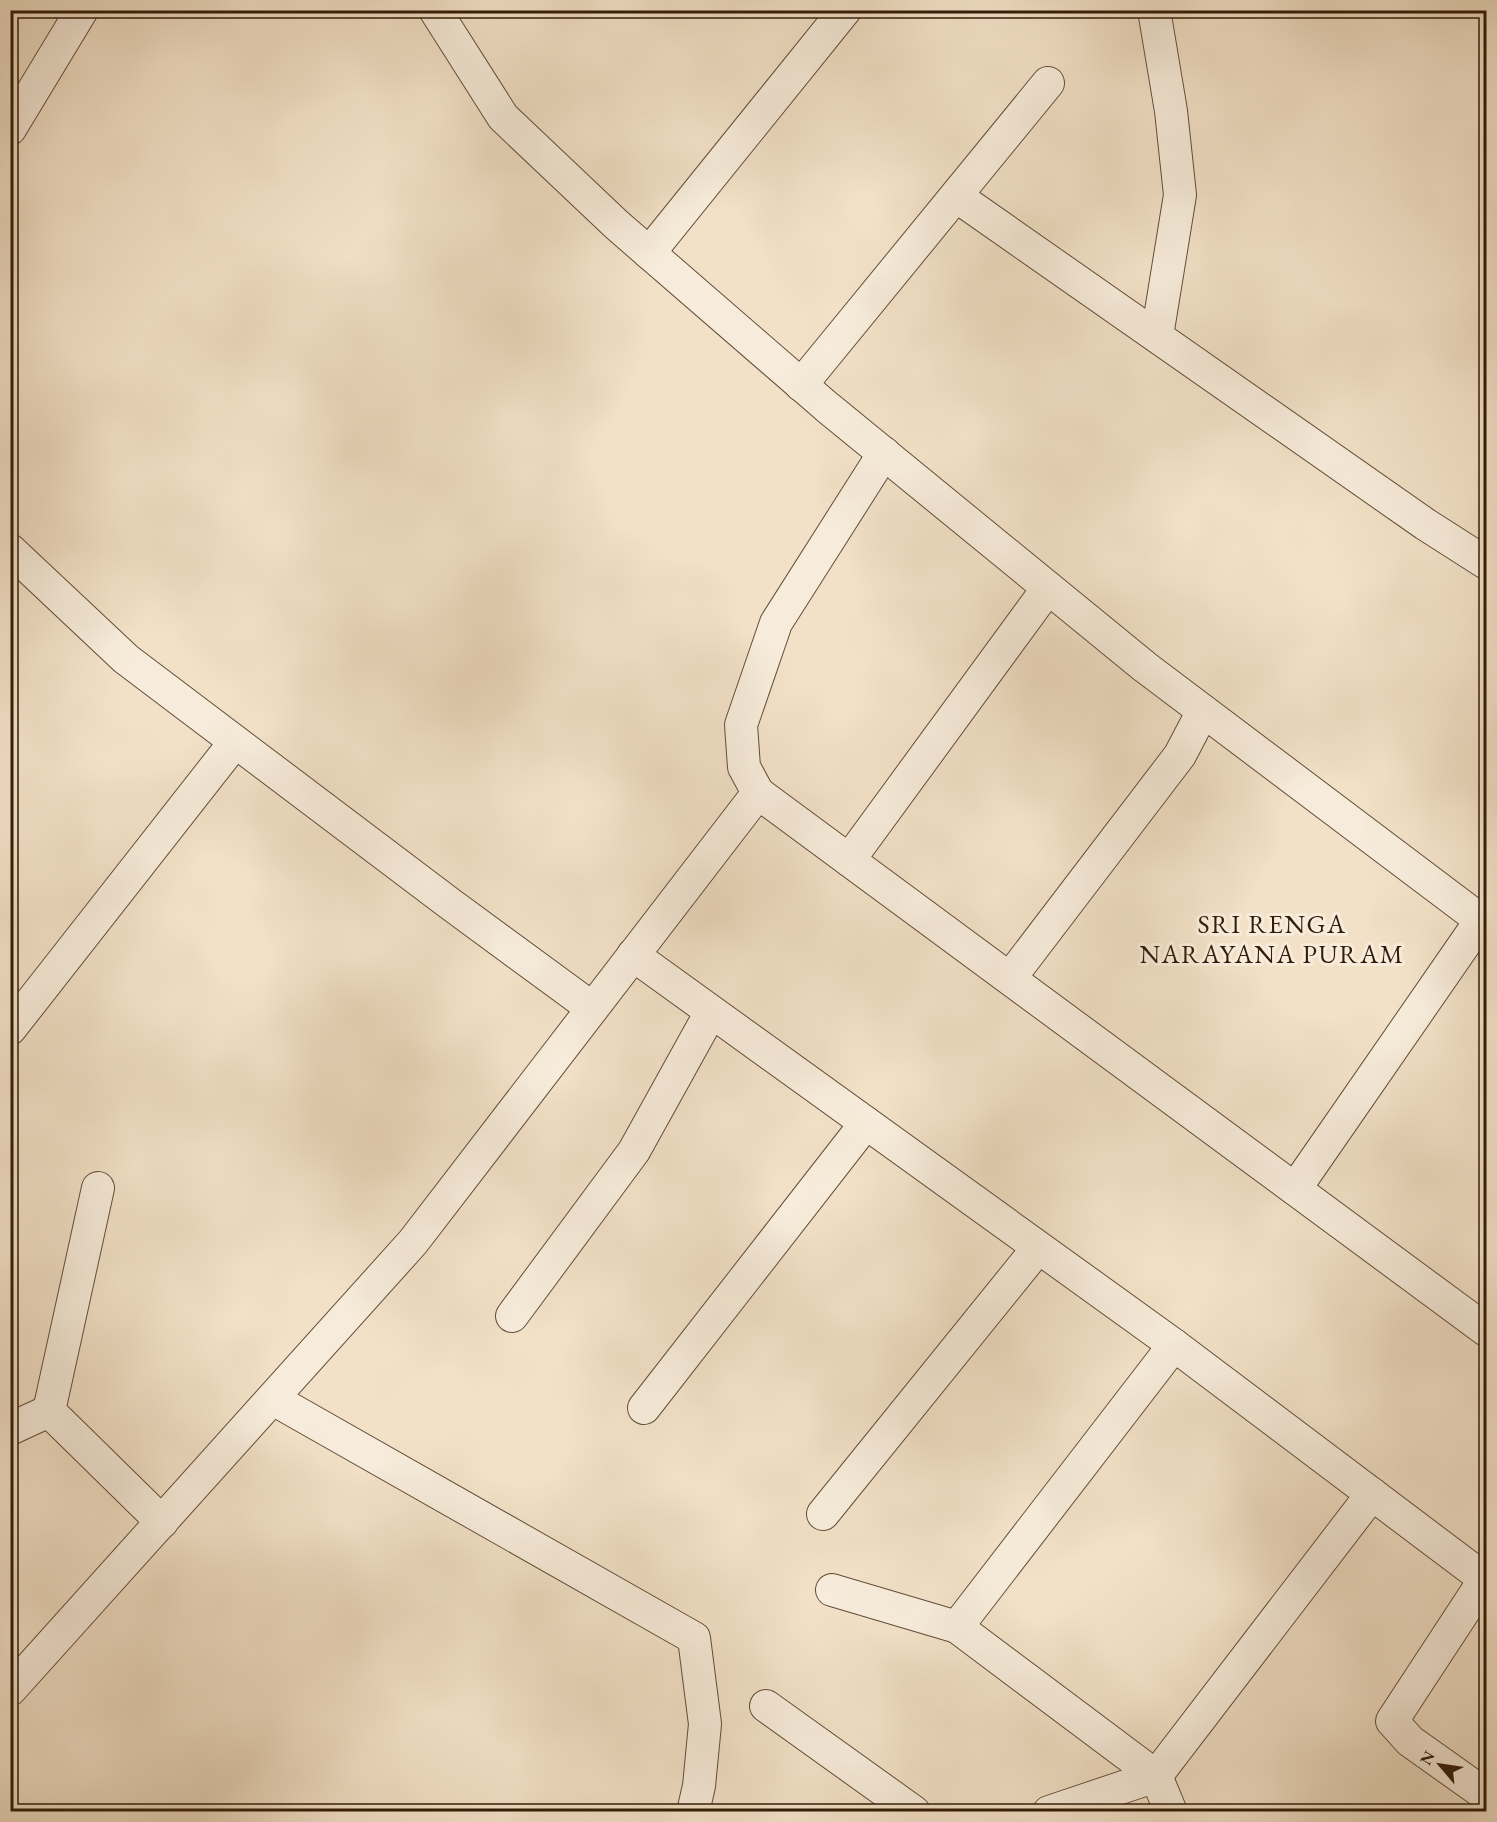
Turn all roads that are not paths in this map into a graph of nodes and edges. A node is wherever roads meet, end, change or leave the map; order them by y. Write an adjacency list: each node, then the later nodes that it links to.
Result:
1 (82, 10): 6 (street)
2 (435, 10): 8 (street)
3 (845, 10): 8 (street)
4 (1154, 10): 9 (street)
5 (1048, 83): 7 (street)
6 (10, 129)
7 (956, 196): 9 (street); 10 (street)
8 (649, 253): 10 (street)
9 (1157, 336): 13 (street)
10 (801, 385): 11 (street)
11 (884, 453): 14 (street); 17 (street)
12 (10, 550): 16 (street)
13 (1486, 563)
14 (1048, 588): 15 (street); 18 (street)
15 (1203, 711): 19 (street); 21 (street)
16 (235, 742): 22 (street); 24 (street)
17 (758, 793): 18 (street); 20 (street)
18 (849, 860): 21 (street)
19 (1485, 919): 27 (street)
20 (633, 955): 22 (street); 23 (street)
21 (1010, 978): 27 (street)
22 (592, 1008): 32 (street)
23 (711, 1012): 25 (street); 29 (street)
24 (10, 1029)
25 (866, 1124): 28 (street); 33 (street)
26 (98, 1188): 34 (street)
27 (1295, 1189): 30 (street)
28 (1038, 1248): 31 (street); 37 (street)
29 (513, 1316)
30 (1486, 1330)
31 (1174, 1346): 36 (street); 41 (street)
32 (273, 1399): 38 (street); 46 (street)
33 (644, 1408)
34 (49, 1411): 35 (street); 38 (street)
35 (10, 1429)
36 (1372, 1494): 39 (street); 44 (street)
37 (823, 1515)
38 (162, 1522): 42 (street)
39 (1486, 1579): 45 (street)
40 (832, 1590): 41 (street)
41 (957, 1627): 44 (street)
42 (10, 1690)
43 (766, 1706): 47 (street)
44 (1156, 1776): 48 (street); 49 (street)
45 (1486, 1794)
46 (693, 1812)
47 (914, 1812)
48 (1049, 1812)
49 (1171, 1812)

